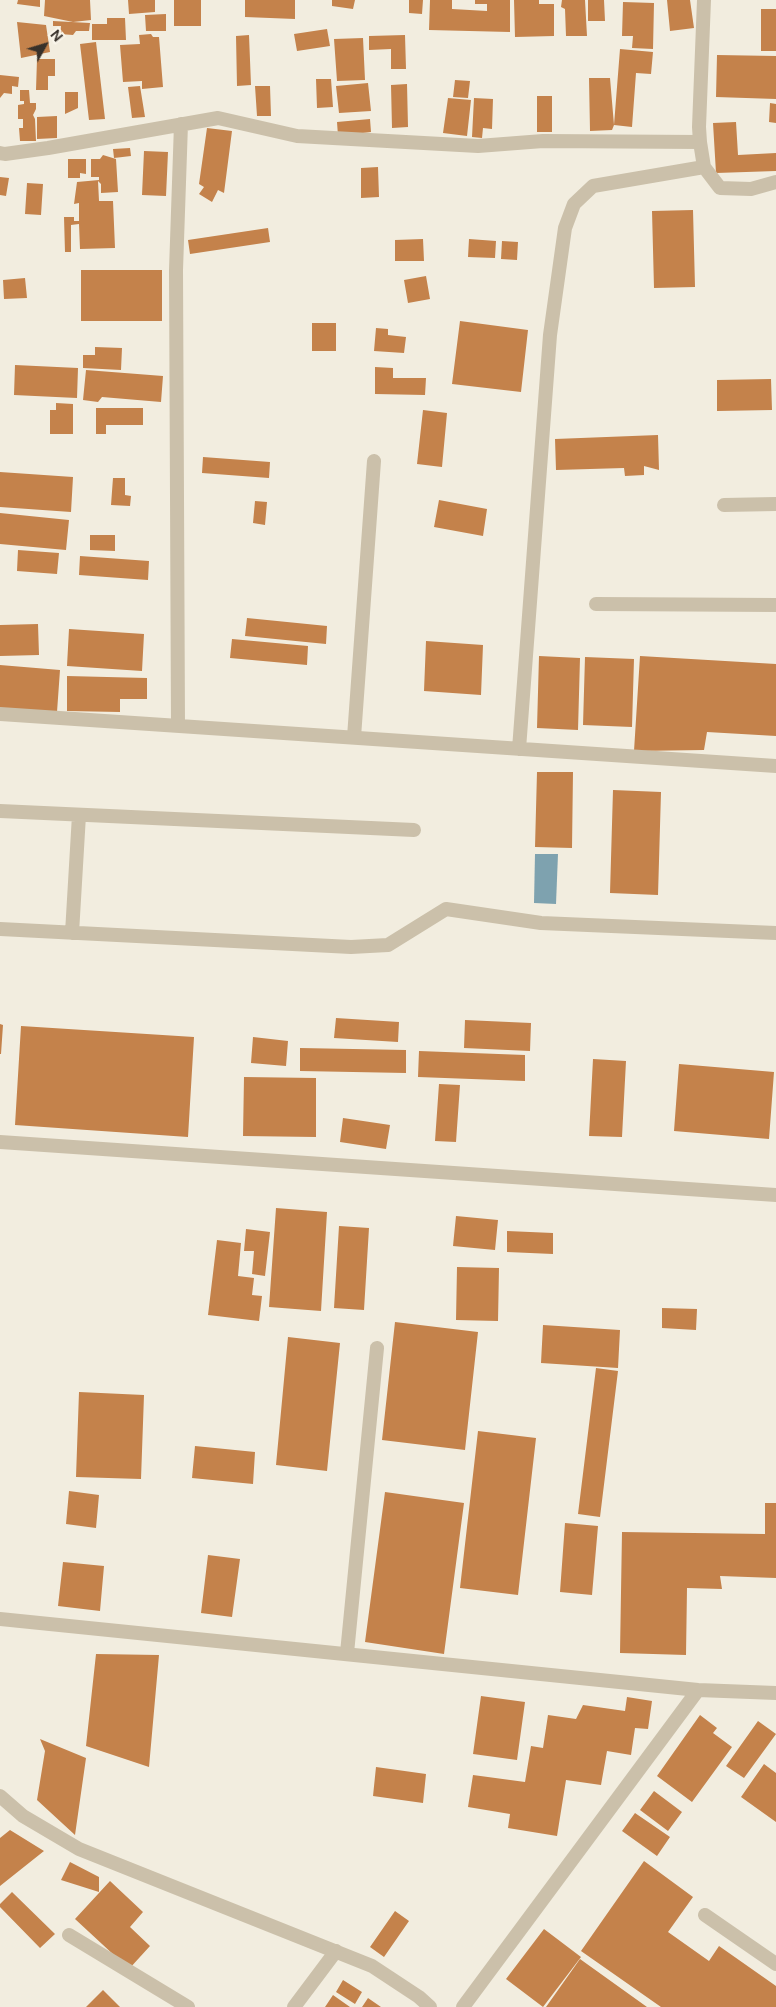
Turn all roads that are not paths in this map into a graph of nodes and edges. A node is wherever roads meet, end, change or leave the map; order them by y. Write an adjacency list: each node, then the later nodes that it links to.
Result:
1 (704, 0): 3 (street)
2 (182, 124): 3 (street); 4 (street); 13 (street)
3 (700, 142): 5 (street)
4 (0, 152)
5 (704, 167): 6 (street); 15 (street)
6 (776, 182)
7 (374, 461): 14 (street)
8 (776, 504): 9 (street)
9 (724, 506)
10 (596, 604): 11 (street)
11 (776, 605)
12 (0, 714): 13 (street)
13 (178, 725): 14 (street)
14 (354, 737): 15 (street)
15 (519, 749): 16 (street)
16 (776, 766)
17 (0, 811): 18 (street)
18 (79, 815): 19 (street); 21 (street)
19 (414, 830)
20 (0, 930): 21 (street)
21 (72, 933): 22 (street)
22 (776, 933)
23 (0, 1142): 24 (street)
24 (776, 1195)
25 (377, 1348): 27 (street)
26 (0, 1619): 27 (street)
27 (346, 1653): 28 (street)
28 (698, 1690): 29 (street); 38 (street)
29 (776, 1693)
30 (0, 1796): 33 (street)
31 (705, 1915): 34 (street)
32 (69, 1935): 35 (street)
33 (336, 1951): 36 (street); 37 (street)
34 (776, 1964)
35 (188, 2007)
36 (294, 2007)
37 (430, 2007)
38 (463, 2007)

